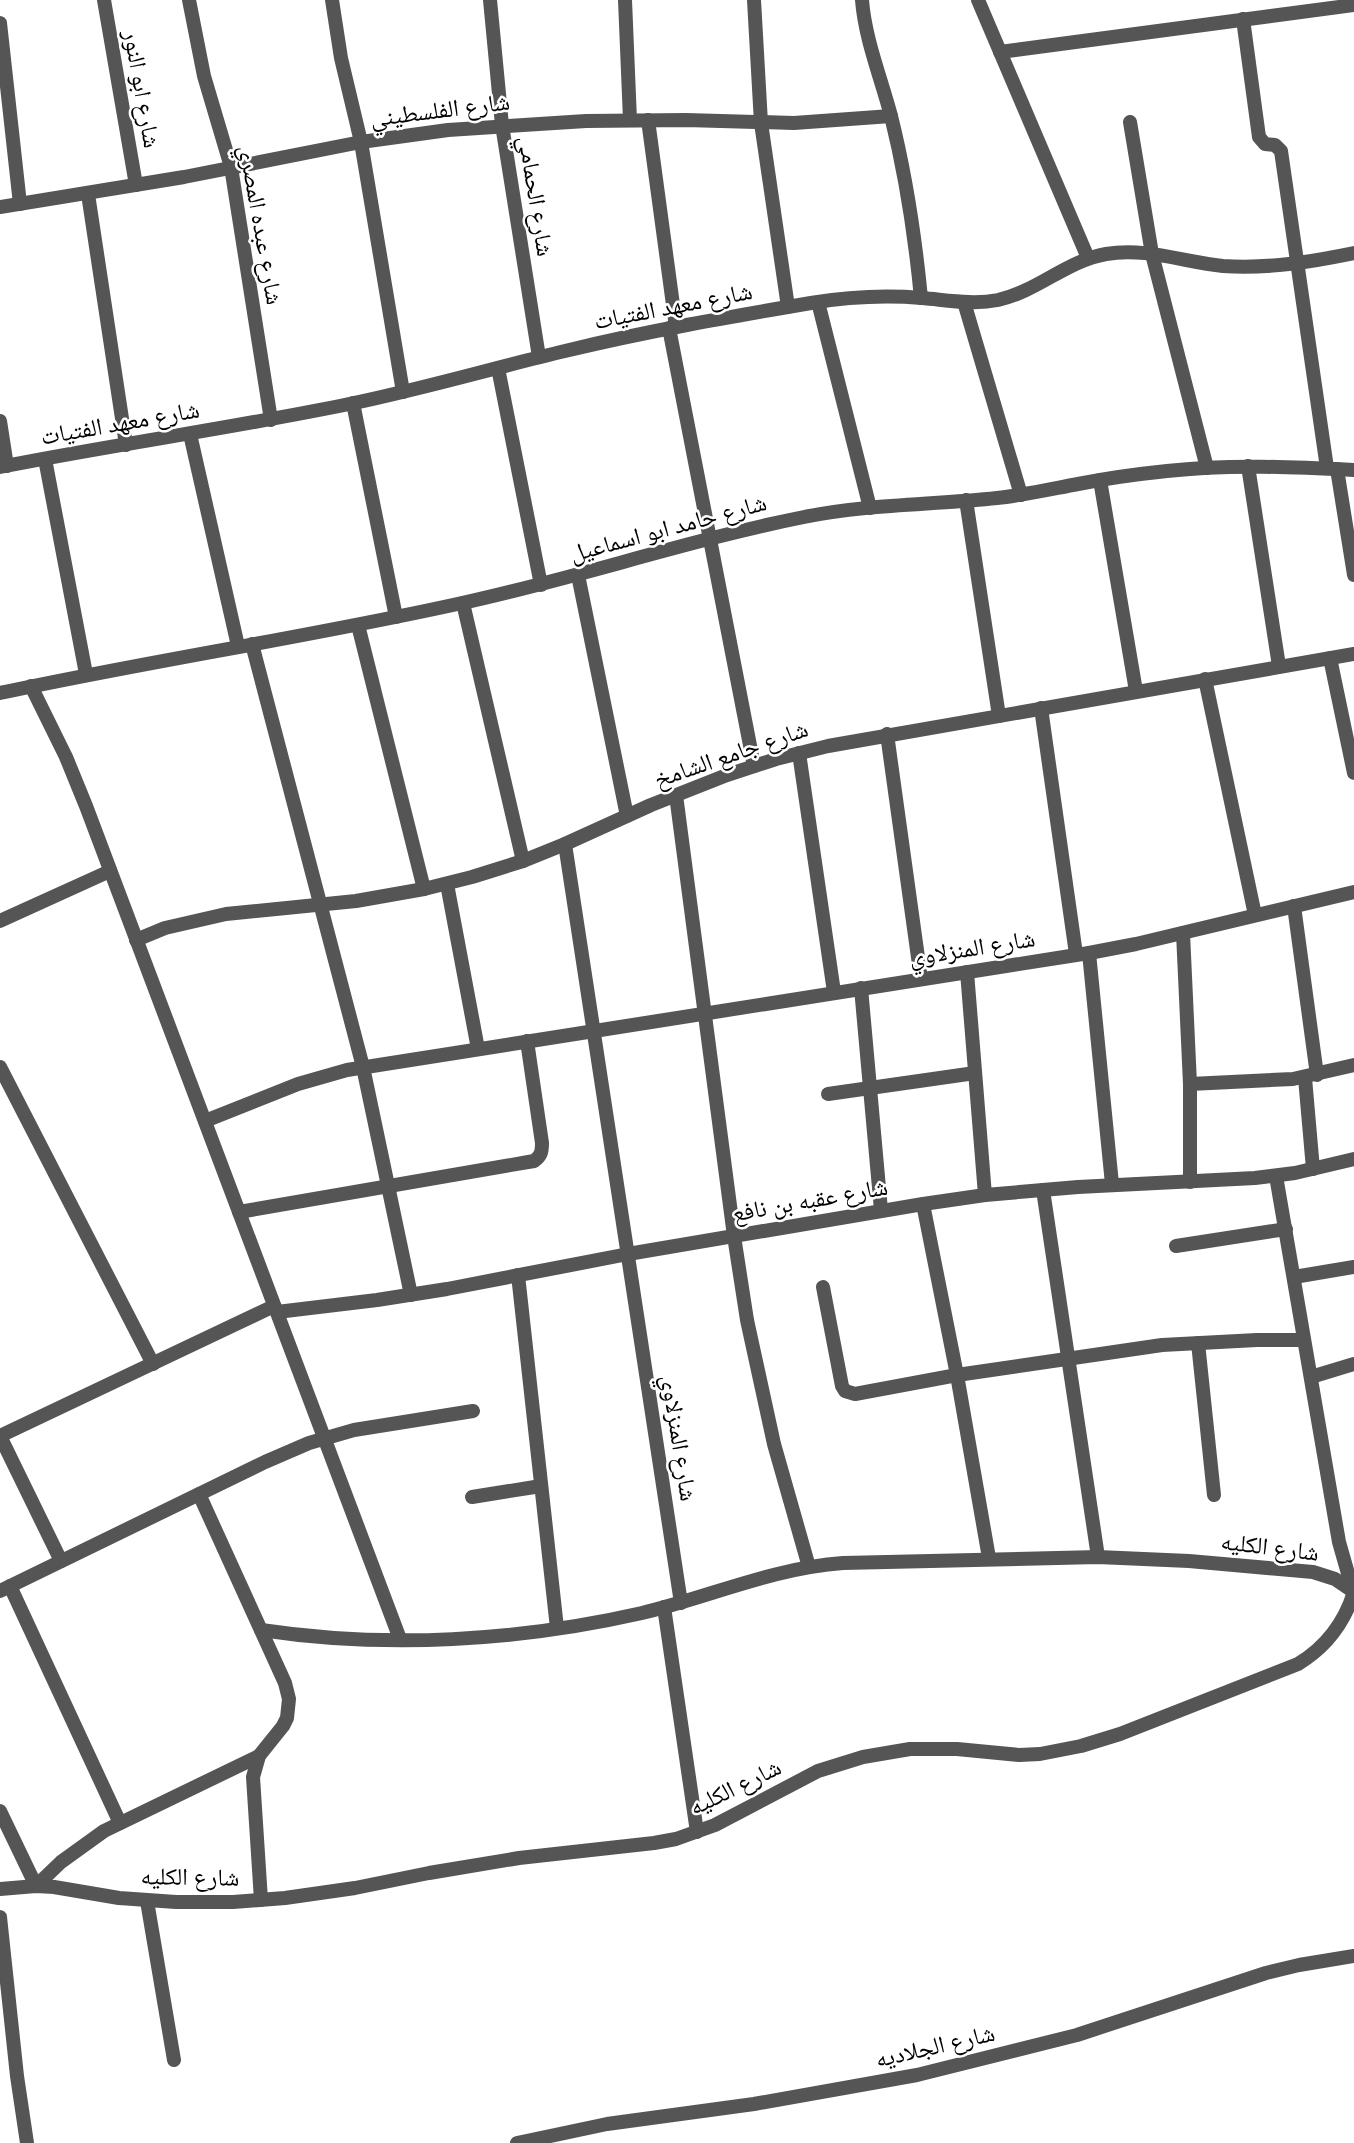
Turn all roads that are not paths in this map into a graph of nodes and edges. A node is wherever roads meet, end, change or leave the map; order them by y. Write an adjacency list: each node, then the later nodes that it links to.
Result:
1 (104, 0): 21 (street, شارع ابو النور)
2 (189, 0): 20 (street, شارع عبده المصري)
3 (332, 0): 19 (street)
4 (490, 0): 18 (street, شارع الحمامي)
5 (625, 0): 14 (street)
6 (754, 0): 17 (street)
7 (862, 0): 13 (street)
8 (978, 0): 12 (street)
9 (1354, 5): 10 (street)
10 (1243, 19): 12 (street); 28 (street)
11 (0, 23): 23 (street)
12 (1000, 52): 27 (street)
13 (891, 116): 17 (street, شارع الفلسطيني); 29 (street)
14 (630, 120): 15 (street, شارع الفلسطيني); 18 (street, شارع الفلسطيني)
15 (648, 120): 17 (street, شارع الفلسطيني); 33 (street)
16 (1130, 122): 26 (street)
17 (761, 123): 32 (street)
18 (502, 125): 19 (street, شارع الفلسطيني); 34 (street, شارع الحمامي)
19 (361, 142): 20 (street, شارع الفلسطيني); 36 (street)
20 (231, 167): 21 (street, شارع الفلسطيني); 38 (street, شارع عبده المصري)
21 (136, 185): 22 (street, شارع الفلسطيني)
22 (88, 194): 23 (street, شارع الفلسطيني); 41 (street)
23 (20, 204): 24 (street, شارع الفلسطيني)
24 (0, 207)
25 (1354, 253): 28 (street, شارع معهد الفتيات)
26 (1152, 254): 27 (street, شارع معهد الفتيات); 28 (street, شارع معهد الفتيات); 45 (street)
27 (1088, 258): 31 (street, شارع معهد الفتيات)
28 (1298, 264): 46 (street)
29 (921, 298): 30 (street, شارع معهد الفتيات); 31 (street, شارع معهد الفتيات)
30 (818, 302): 32 (street, شارع معهد الفتيات); 51 (street)
31 (964, 302): 49 (street)
32 (788, 307): 33 (street, شارع معهد الفتيات)
33 (672, 327): 34 (street, شارع معهد الفتيات); 52 (street)
34 (539, 357): 35 (street, شارع معهد الفتيات)
35 (498, 368): 36 (street, شارع معهد الفتيات); 55 (street)
36 (403, 392): 37 (street, شارع معهد الفتيات)
37 (352, 404): 38 (street, شارع معهد الفتيات); 57 (street)
38 (271, 420): 40 (street, شارع معهد الفتيات)
39 (0, 421): 43 (street)
40 (190, 434): 41 (street, شارع معهد الفتيات); 59 (street)
41 (127, 445): 42 (street, شارع معهد الفتيات)
42 (45, 459): 43 (street, شارع معهد الفتيات); 63 (street)
43 (4, 466)
44 (1248, 466): 45 (street, شارع حامد ابو اسماعيل); 46 (street, شارع حامد ابو اسماعيل); 62 (street)
45 (1207, 468): 48 (street, شارع حامد ابو اسماعيل)
46 (1332, 469): 47 (street, شارع حامد ابو اسماعيل); 54 (street)
47 (1354, 470)
48 (1100, 480): 49 (street, شارع حامد ابو اسماعيل); 66 (street)
49 (1021, 495): 50 (street, شارع حامد ابو اسماعيل)
50 (966, 500): 51 (street, شارع حامد ابو اسماعيل); 69 (street)
51 (870, 508): 52 (street, شارع حامد ابو اسماعيل)
52 (709, 539): 53 (street, شارع حامد ابو اسماعيل); 72 (street)
53 (578, 575): 55 (street, شارع حامد ابو اسماعيل); 75 (street)
54 (1354, 575)
55 (541, 585): 56 (street, شارع حامد ابو اسماعيل)
56 (463, 603): 57 (street, شارع حامد ابو اسماعيل); 77 (street)
57 (396, 617): 58 (street, شارع حامد ابو اسماعيل)
58 (358, 625): 59 (street, شارع حامد ابو اسماعيل); 80 (street)
59 (245, 645): 63 (street, شارع حامد ابو اسماعيل); 82 (street)
60 (1354, 654): 61 (street, شارع جامع الشامخ)
61 (1330, 657): 62 (street, شارع جامع الشامخ); 73 (street)
62 (1279, 666): 64 (street, شارع جامع الشامخ)
63 (86, 674): 65 (street, شارع حامد ابو اسماعيل)
64 (1205, 679): 66 (street, شارع جامع الشامخ); 84 (street)
65 (31, 686): 67 (street, شارع حامد ابو اسماعيل); 78 (street)
66 (1136, 691): 68 (street, شارع جامع الشامخ)
67 (0, 693)
68 (1041, 708): 69 (street, شارع جامع الشامخ); 88 (street)
69 (999, 716): 70 (street, شارع جامع الشامخ)
70 (887, 734): 71 (street, شارع جامع الشامخ); 90 (street)
71 (799, 753): 72 (street, شارع جامع الشامخ); 92 (street)
72 (754, 766): 74 (street, شارع جامع الشامخ)
73 (1354, 773)
74 (676, 795): 75 (street, شارع جامع الشامخ); 93 (street)
75 (627, 816): 76 (street, شارع جامع الشامخ)
76 (565, 844): 77 (street, شارع جامع الشامخ); 94 (street, شارع المنزلاوي)
77 (523, 861): 79 (street, شارع جامع الشامخ)
78 (110, 871): 85 (street); 87 (street)
79 (447, 884): 80 (street, شارع جامع الشامخ); 96 (street)
80 (424, 889): 82 (street, شارع جامع الشامخ)
81 (1354, 892): 83 (street, شارع المنزلاوي)
82 (322, 906): 87 (street, شارع جامع الشامخ); 99 (street)
83 (1294, 906): 84 (street, شارع المنزلاوي); 101 (street)
84 (1255, 915): 86 (street, شارع المنزلاوي)
85 (0, 921)
86 (1183, 933): 88 (street, شارع المنزلاوي); 102 (street)
87 (136, 940): 105 (street)
88 (1082, 953): 89 (street, شارع المنزلاوي); 110 (street)
89 (967, 972): 90 (street, شارع المنزلاوي); 100 (street)
90 (921, 979): 91 (street, شارع المنزلاوي)
91 (862, 988): 92 (street, شارع المنزلاوي); 103 (street)
92 (834, 992): 93 (street, شارع المنزلاوي)
93 (704, 1013): 94 (street, شارع المنزلاوي); 118 (street)
94 (594, 1030): 95 (street, شارع المنزلاوي); 120 (street, شارع المنزلاوي)
95 (527, 1041): 96 (street, شارع المنزلاوي); 111 (street)
96 (478, 1049): 99 (street, شارع المنزلاوي)
97 (1354, 1065): 101 (street)
98 (0, 1067): 130 (street)
99 (363, 1067): 105 (street, شارع المنزلاوي); 111 (street)
100 (975, 1073): 103 (street); 113 (street)
101 (1311, 1076): 102 (street); 107 (street)
102 (1190, 1084): 109 (street)
103 (870, 1087): 104 (street); 115 (street)
104 (828, 1094)
105 (205, 1121): 116 (street)
106 (1354, 1160): 107 (street, شارع عقبه بن نافع)
107 (1313, 1169): 108 (street, شارع عقبه بن نافع)
108 (1276, 1176): 109 (street, شارع عقبه بن نافع); 117 (street)
109 (1190, 1182): 110 (street, شارع عقبه بن نافع)
110 (1112, 1185): 112 (street, شارع عقبه بن نافع)
111 (388, 1186): 116 (street); 125 (street)
112 (1043, 1190): 113 (street, شارع عقبه بن نافع); 129 (street)
113 (985, 1195): 114 (street, شارع عقبه بن نافع)
114 (923, 1204): 115 (street, شارع عقبه بن نافع); 132 (street)
115 (881, 1210): 118 (street, شارع عقبه بن نافع)
116 (239, 1212): 126 (street)
117 (1286, 1229): 119 (street); 123 (street)
118 (734, 1236): 120 (street, شارع عقبه بن نافع); 144 (street)
119 (1176, 1246)
120 (628, 1254): 122 (street, شارع عقبه بن نافع); 147 (street, شارع المنزلاوي)
121 (1354, 1267): 123 (street)
122 (518, 1275): 125 (street, شارع عقبه بن نافع); 137 (street)
123 (1294, 1278): 127 (street)
124 (823, 1287): 132 (street)
125 (411, 1295): 126 (street, شارع عقبه بن نافع)
126 (275, 1309): 130 (street, شارع عقبه بن نافع); 136 (street)
127 (1304, 1340): 128 (street); 133 (street)
128 (1198, 1343): 129 (street); 139 (street)
129 (1068, 1358): 132 (street); 141 (street)
130 (153, 1364): 135 (street, شارع عقبه بن نافع)
131 (1354, 1364): 133 (street)
132 (957, 1375): 142 (street)
133 (1311, 1377): 146 (street)
134 (473, 1411): 136 (street)
135 (0, 1436): 143 (street)
136 (324, 1438): 138 (street); 151 (street)
137 (541, 1486): 140 (street); 149 (street)
138 (199, 1494): 143 (street); 150 (street)
139 (1214, 1494)
140 (472, 1497)
141 (1098, 1557): 142 (street, شارع الكليه); 146 (street, شارع الكليه)
142 (989, 1558): 144 (street, شارع الكليه)
143 (61, 1561): 145 (street)
144 (809, 1567): 147 (street, شارع الكليه)
145 (5, 1589): 154 (street)
146 (1354, 1592): 155 (street, شارع الكليه)
147 (681, 1602): 148 (street, شارع الكليه)
148 (664, 1607): 149 (street, شارع الكليه); 155 (street)
149 (556, 1628): 151 (street, شارع الكليه)
150 (261, 1630): 151 (street, شارع الكليه); 152 (street)
151 (400, 1639)
152 (259, 1756): 154 (street); 158 (street)
153 (0, 1811): 156 (street)
154 (120, 1823): 156 (street)
155 (697, 1832): 158 (street, شارع الكليه)
156 (36, 1886): 157 (street, شارع الكليه); 159 (street, شارع الكليه)
157 (0, 1889)
158 (261, 1900): 159 (street, شارع الكليه)
159 (147, 1901): 162 (street)
160 (0, 1917): 163 (street)
161 (1354, 1956): 164 (street, شارع الجلاديه)
162 (174, 2060)
163 (27, 2143)
164 (517, 2143)

